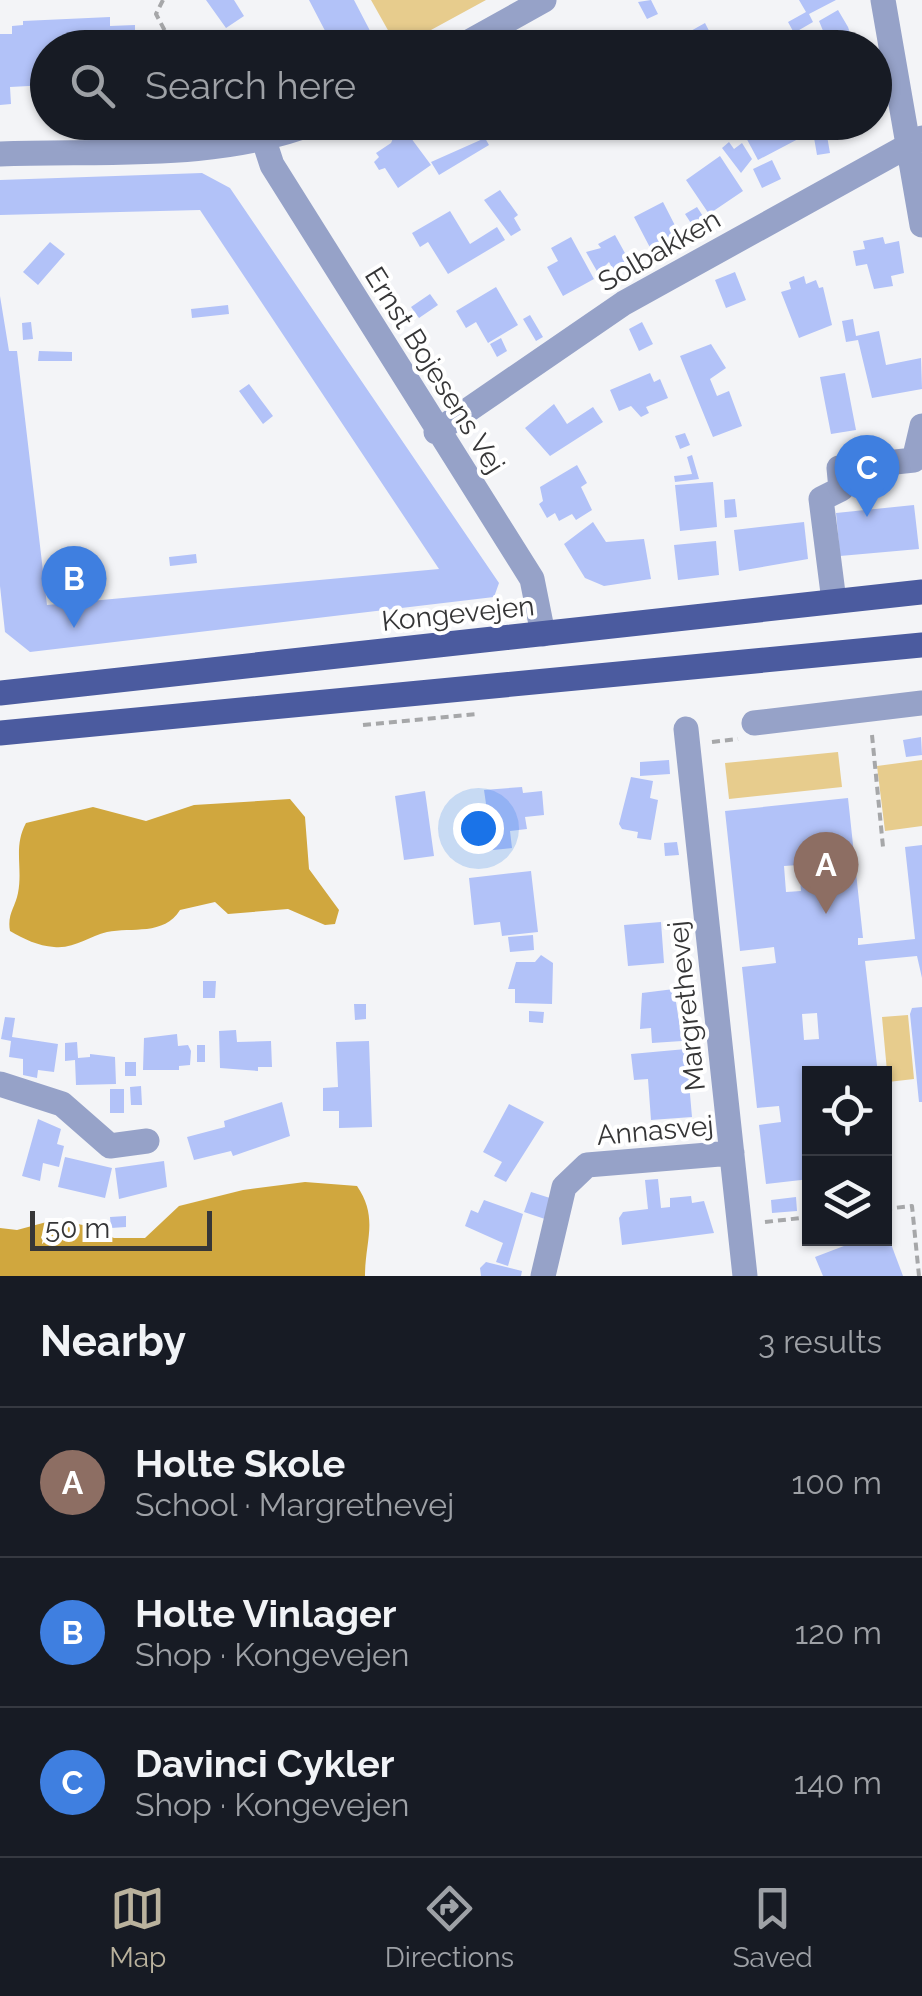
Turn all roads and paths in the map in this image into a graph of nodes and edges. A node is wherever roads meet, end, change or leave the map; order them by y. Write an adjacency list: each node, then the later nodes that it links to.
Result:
1 (154, 0): 5 (path)
2 (162, 0): 5 (path)
3 (544, 0): 7 (street)
4 (883, 0): 8 (street)
5 (158, 7): 6 (path)
6 (162, 30)
7 (490, 30)
8 (890, 30)
9 (892, 40): 12 (street)
10 (239, 140): 13 (street)
11 (264, 140): 16 (street, Ernst Bojesens Vej)
12 (915, 143): 14 (street); 16 (street, Solbakken)
13 (0, 154)
14 (922, 225)
15 (922, 426): 18 (street)
16 (436, 432): 19 (street, Ernst Bojesens Vej)
17 (922, 592): 18 (main road, Kongevejen)
18 (834, 601): 19 (main road, Kongevejen)
19 (543, 634): 21 (main road, Kongevejen)
20 (922, 646): 26 (main road)
21 (0, 693)
22 (922, 703): 23 (street)
23 (869, 710): 24 (street); 29 (path)
24 (754, 722)
25 (686, 729): 32 (street, Margrethevej)
26 (0, 733)
27 (732, 740): 28 (path)
28 (721, 741)
29 (884, 846)
30 (0, 1084): 31 (street)
31 (147, 1141)
32 (732, 1153): 35 (street, Margrethevej); 36 (street, Annasvej)
33 (892, 1208): 38 (path)
34 (802, 1218): 35 (path)
35 (740, 1224): 37 (street, Margrethevej)
36 (543, 1276)
37 (745, 1276)
38 (919, 1276)

